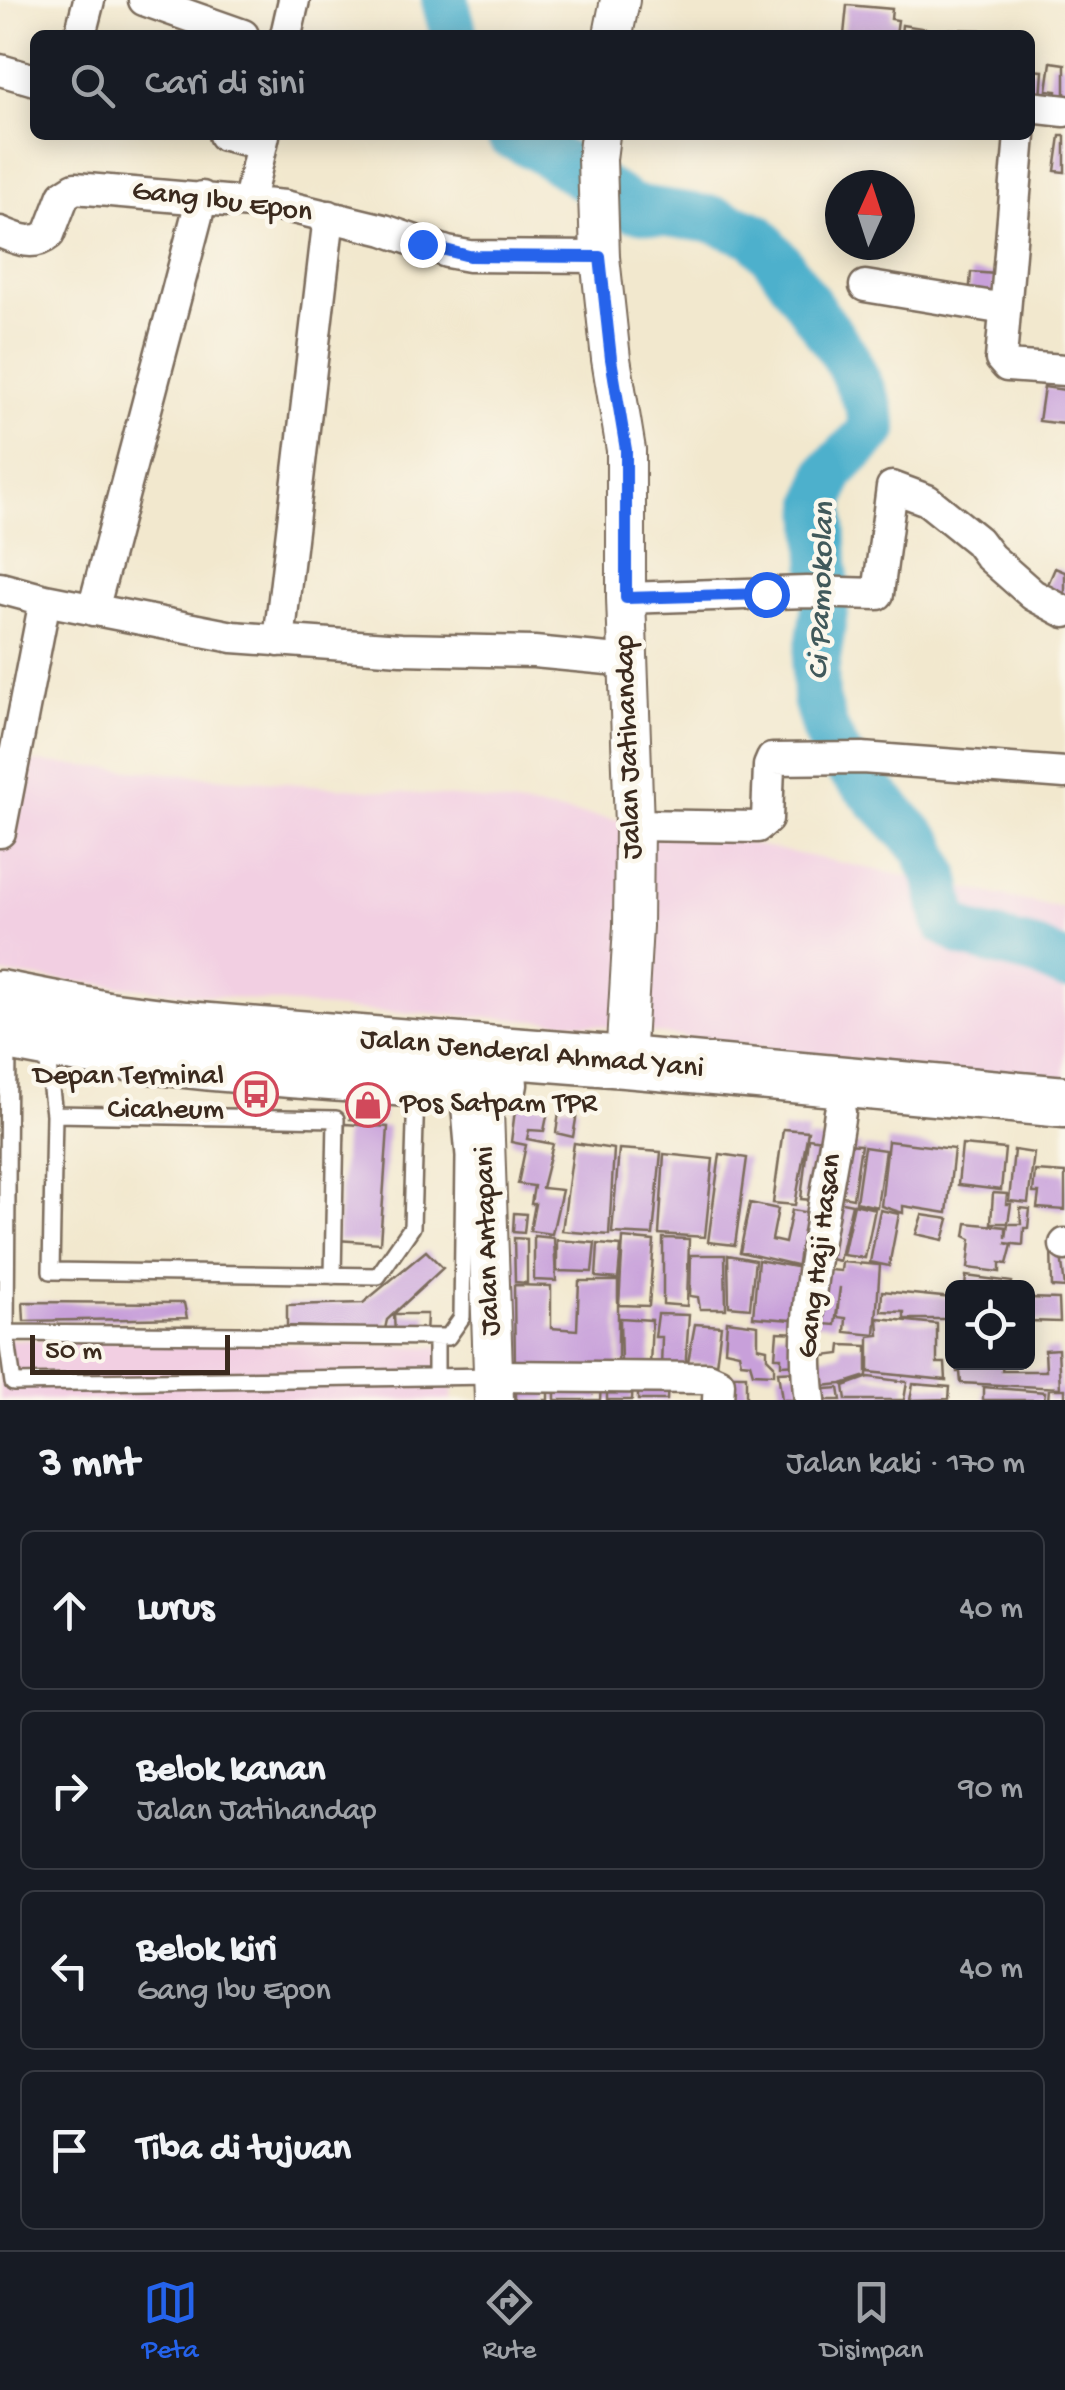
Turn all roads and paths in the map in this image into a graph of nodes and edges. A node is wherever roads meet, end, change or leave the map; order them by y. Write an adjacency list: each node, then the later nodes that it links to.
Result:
1 (89, 0): 4 (street)
2 (144, 0): 5 (street)
3 (294, 0): 6 (street)
4 (81, 30)
5 (229, 30)
6 (287, 30)
7 (0, 70): 8 (street)
8 (30, 79)
9 (1035, 108): 10 (street)
10 (1065, 111)
11 (263, 140): 15 (street)
12 (1020, 140): 20 (street)
13 (598, 147): 18 (street, Jalan Jatihandap)
14 (202, 198): 15 (street, Gang Ibu Epon); 17 (street, Gang Ibu Epon); 25 (street)
15 (249, 201): 16 (street, Gang Ibu Epon)
16 (329, 216): 18 (street, Gang Ibu Epon); 27 (street)
17 (0, 232)
18 (600, 257): 23 (street, Jalan Jatihandap)
19 (865, 286): 20 (street)
20 (1005, 309): 21 (street)
21 (1065, 370)
22 (0, 588): 24 (street)
23 (626, 598): 26 (street); 28 (street, Jalan Jatihandap)
24 (45, 600): 25 (street); 31 (street)
25 (93, 610): 27 (street)
26 (1065, 612)
27 (280, 641): 28 (street)
28 (628, 661): 30 (street, Jalan Jatihandap)
29 (1065, 773): 30 (street)
30 (634, 825): 33 (street, Jalan Jatihandap)
31 (0, 832)
32 (14, 1027): 34 (highway, Jalan Jenderal Ahmad Yani); 34 (highway, Jalan Jenderal Ahmad Yani); 37 (lane); 40 (lane)
33 (625, 1062): 34 (highway, Jalan Jenderal Ahmad Yani); 35 (highway, Jalan Jenderal Ahmad Yani)
34 (444, 1072): 36 (highway, Jalan Jenderal Ahmad Yani); 39 (lane); 41 (lane); 43 (street, Jalan Antapani)
35 (1065, 1102)
36 (840, 1112): 38 (highway, Jalan Jenderal Ahmad Yani); 45 (street, Gang Haji Hasan)
37 (54, 1114): 39 (lane); 39 (lane)
38 (1065, 1135)
39 (333, 1276)
40 (6, 1333): 41 (lane); 42 (lane)
41 (436, 1338): 42 (lane)
42 (436, 1377): 43 (lane)
43 (494, 1388): 44 (street)
44 (718, 1400)
45 (810, 1400)

